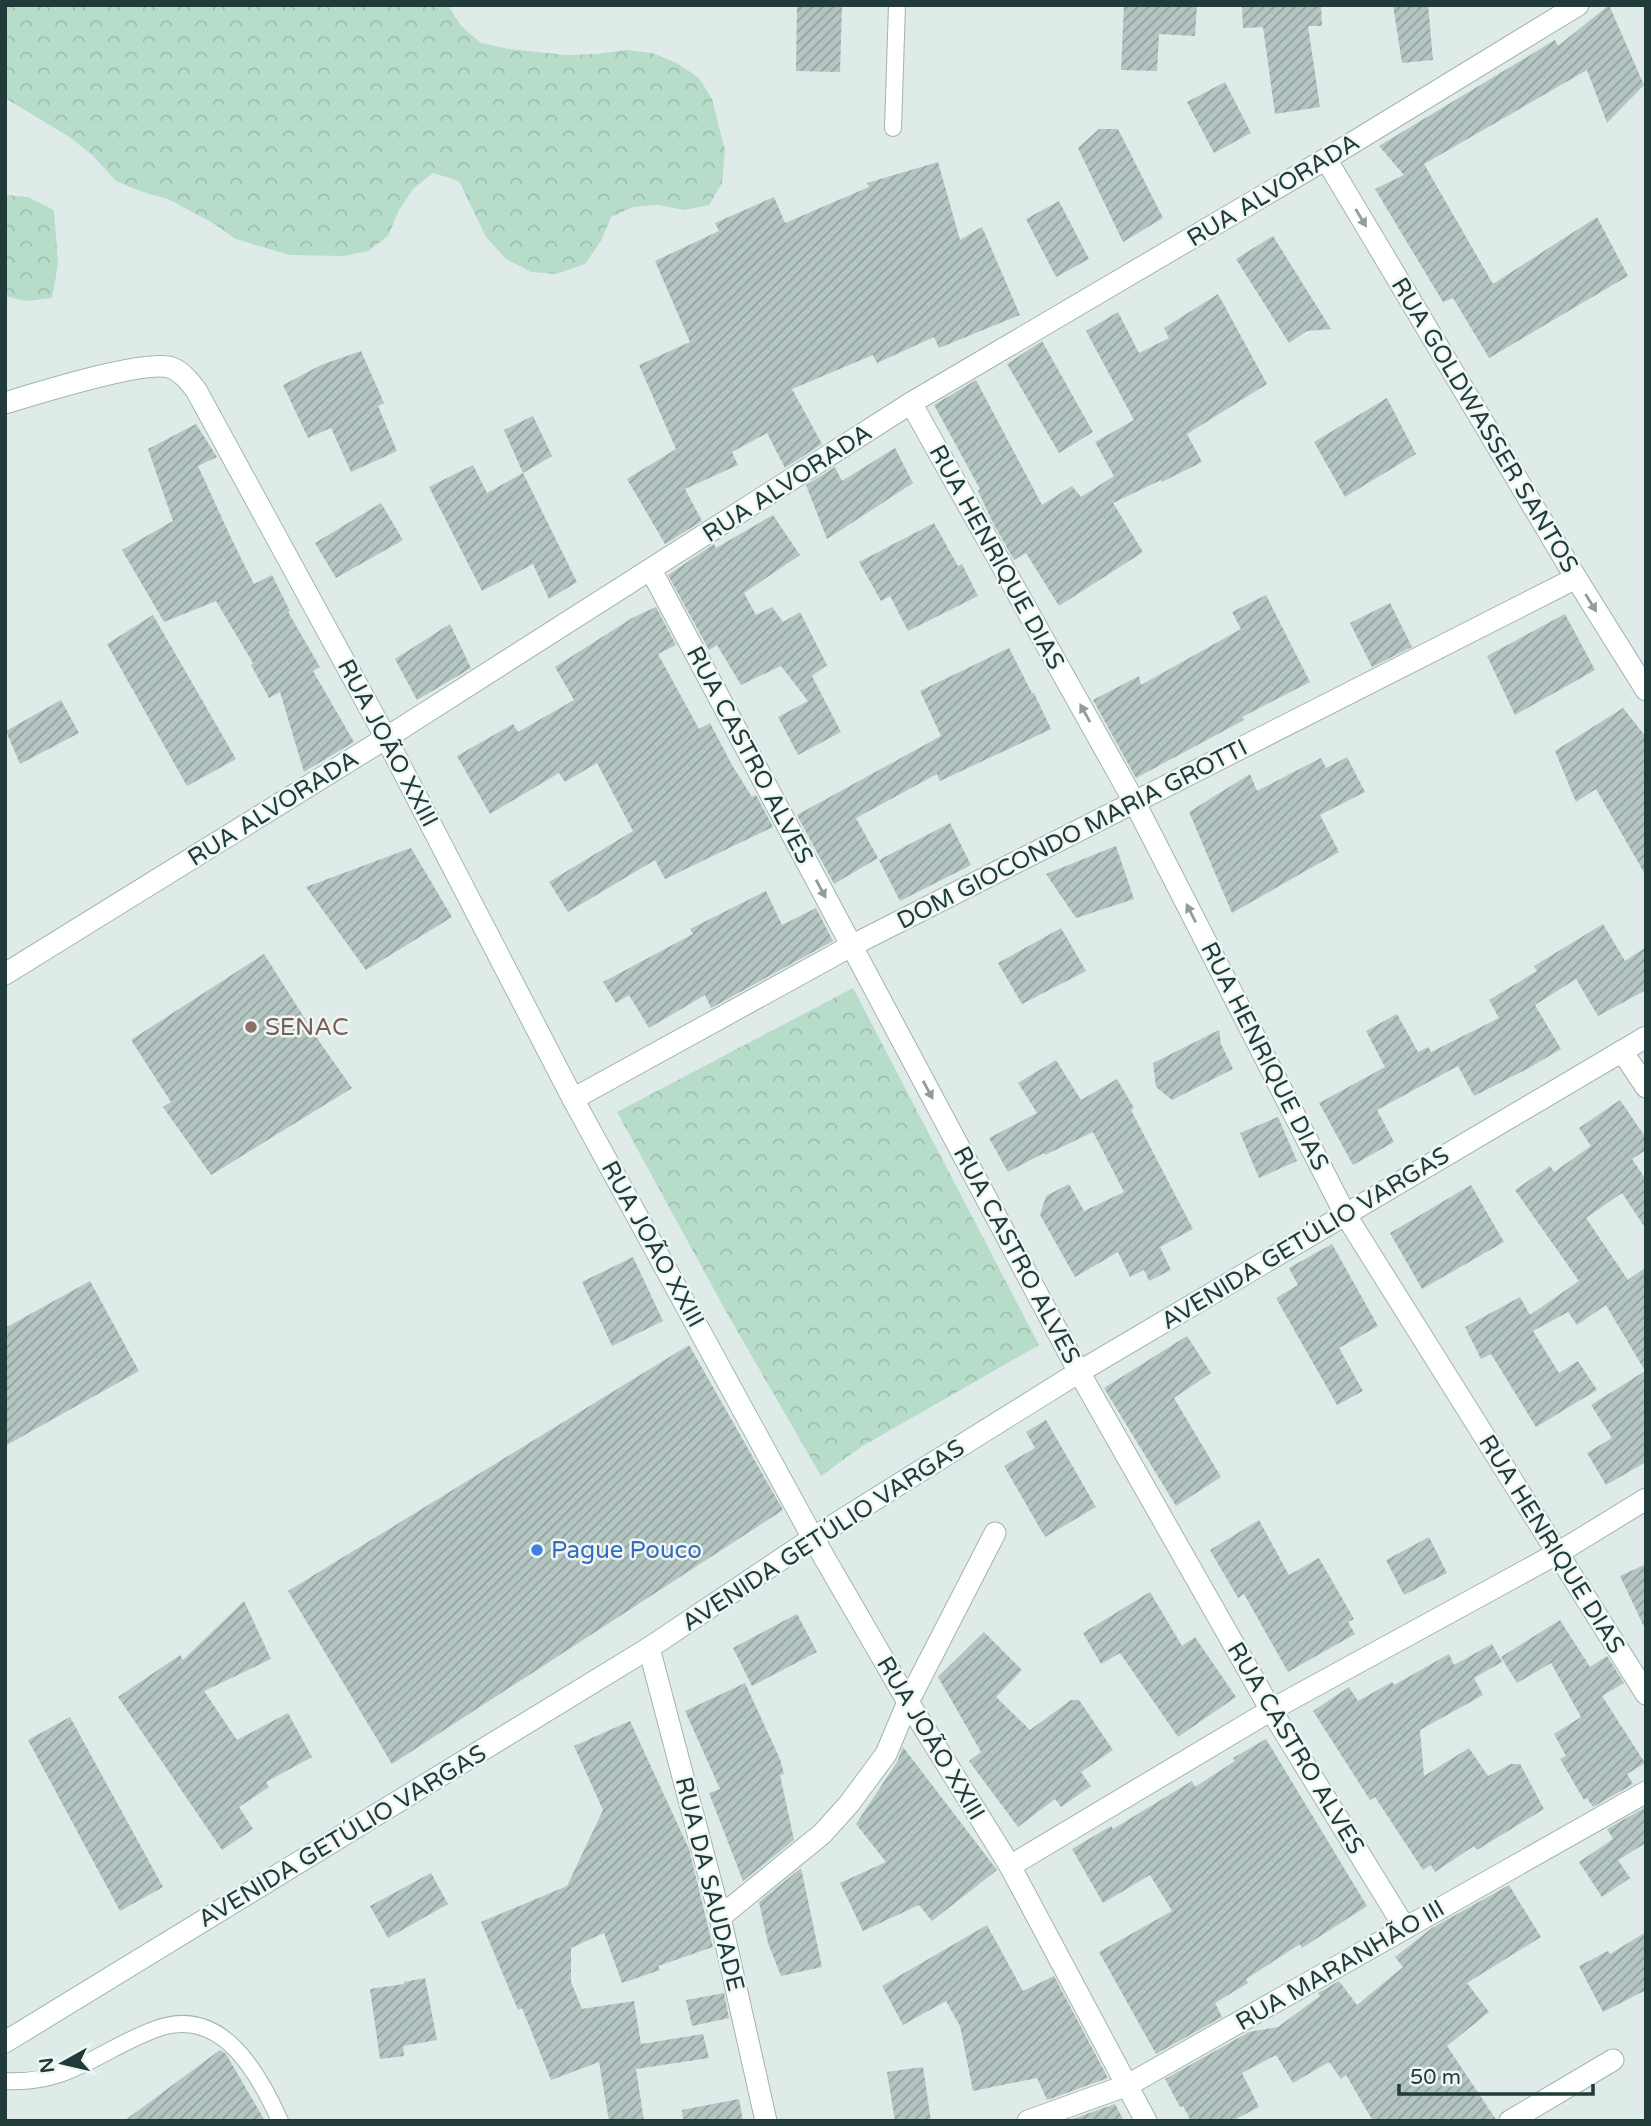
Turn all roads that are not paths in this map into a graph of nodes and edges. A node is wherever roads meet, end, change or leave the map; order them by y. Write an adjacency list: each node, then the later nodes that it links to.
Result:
1 (897, 5): 3 (lane)
2 (1578, 5): 4 (street, RUA ALVORADA)
3 (893, 128)
4 (1326, 159): 6 (street, RUA ALVORADA); 8 (street, RUA GOLDWASSER SANTOS, one-way to 8)
5 (5, 402): 10 (street, RUA JOÃO XXIII)
6 (911, 403): 7 (street, RUA ALVORADA); 11 (street, RUA HENRIQUE DIAS, one-way to 6)
7 (651, 570): 10 (street, RUA ALVORADA); 12 (street, RUA CASTRO ALVES, one-way to 12)
8 (1576, 578): 9 (street, RUA GOLDWASSER SANTOS, one-way to 9); 11 (street, DOM GIOCONDO MARIA GROTTI)
9 (1646, 690)
10 (386, 738): 13 (street, RUA ALVORADA); 17 (street, RUA JOÃO XXIII)
11 (1135, 803): 12 (street, DOM GIOCONDO MARIA GROTTI); 18 (street, RUA HENRIQUE DIAS, one-way to 11)
12 (852, 946): 17 (street, DOM GIOCONDO MARIA GROTTI); 19 (street, RUA CASTRO ALVES, one-way to 19)
13 (5, 974)
14 (1646, 1037): 15 (street, AVENIDA GETÚLIO VARGAS)
15 (1622, 1051): 16 (street); 18 (street, AVENIDA GETÚLIO VARGAS)
16 (1646, 1087)
17 (573, 1099): 22 (street, RUA JOÃO XXIII)
18 (1345, 1214): 19 (street, AVENIDA GETÚLIO VARGAS); 23 (street, RUA HENRIQUE DIAS)
19 (1079, 1372): 22 (street, AVENIDA GETÚLIO VARGAS); 27 (street, RUA CASTRO ALVES)
20 (1646, 1499): 23 (street)
21 (995, 1533): 26 (street)
22 (813, 1538): 24 (street, AVENIDA GETÚLIO VARGAS); 26 (street, RUA JOÃO XXIII)
23 (1558, 1553): 25 (street, RUA HENRIQUE DIAS); 27 (street)
24 (649, 1648): 30 (street, RUA DA SAUDADE); 32 (street, AVENIDA GETÚLIO VARGAS)
25 (1646, 1693)
26 (908, 1702): 29 (street, RUA JOÃO XXIII); 30 (street)
27 (1271, 1710): 29 (street); 31 (street, RUA CASTRO ALVES)
28 (1646, 1792): 31 (street, RUA MARANHÃO III)
29 (1010, 1866): 35 (street, RUA JOÃO XXIII)
30 (720, 1917): 37 (street, RUA DA SAUDADE)
31 (1405, 1928): 35 (street, RUA MARANHÃO III)
32 (5, 2042)
33 (1613, 2060): 40 (street)
34 (5, 2081): 36 (lane)
35 (1128, 2085): 38 (street, RUA MARANHÃO III); 39 (street, RUA JOÃO XXIII)
36 (279, 2121)
37 (766, 2121)
38 (1028, 2121)
39 (1146, 2121)
40 (1510, 2121)

